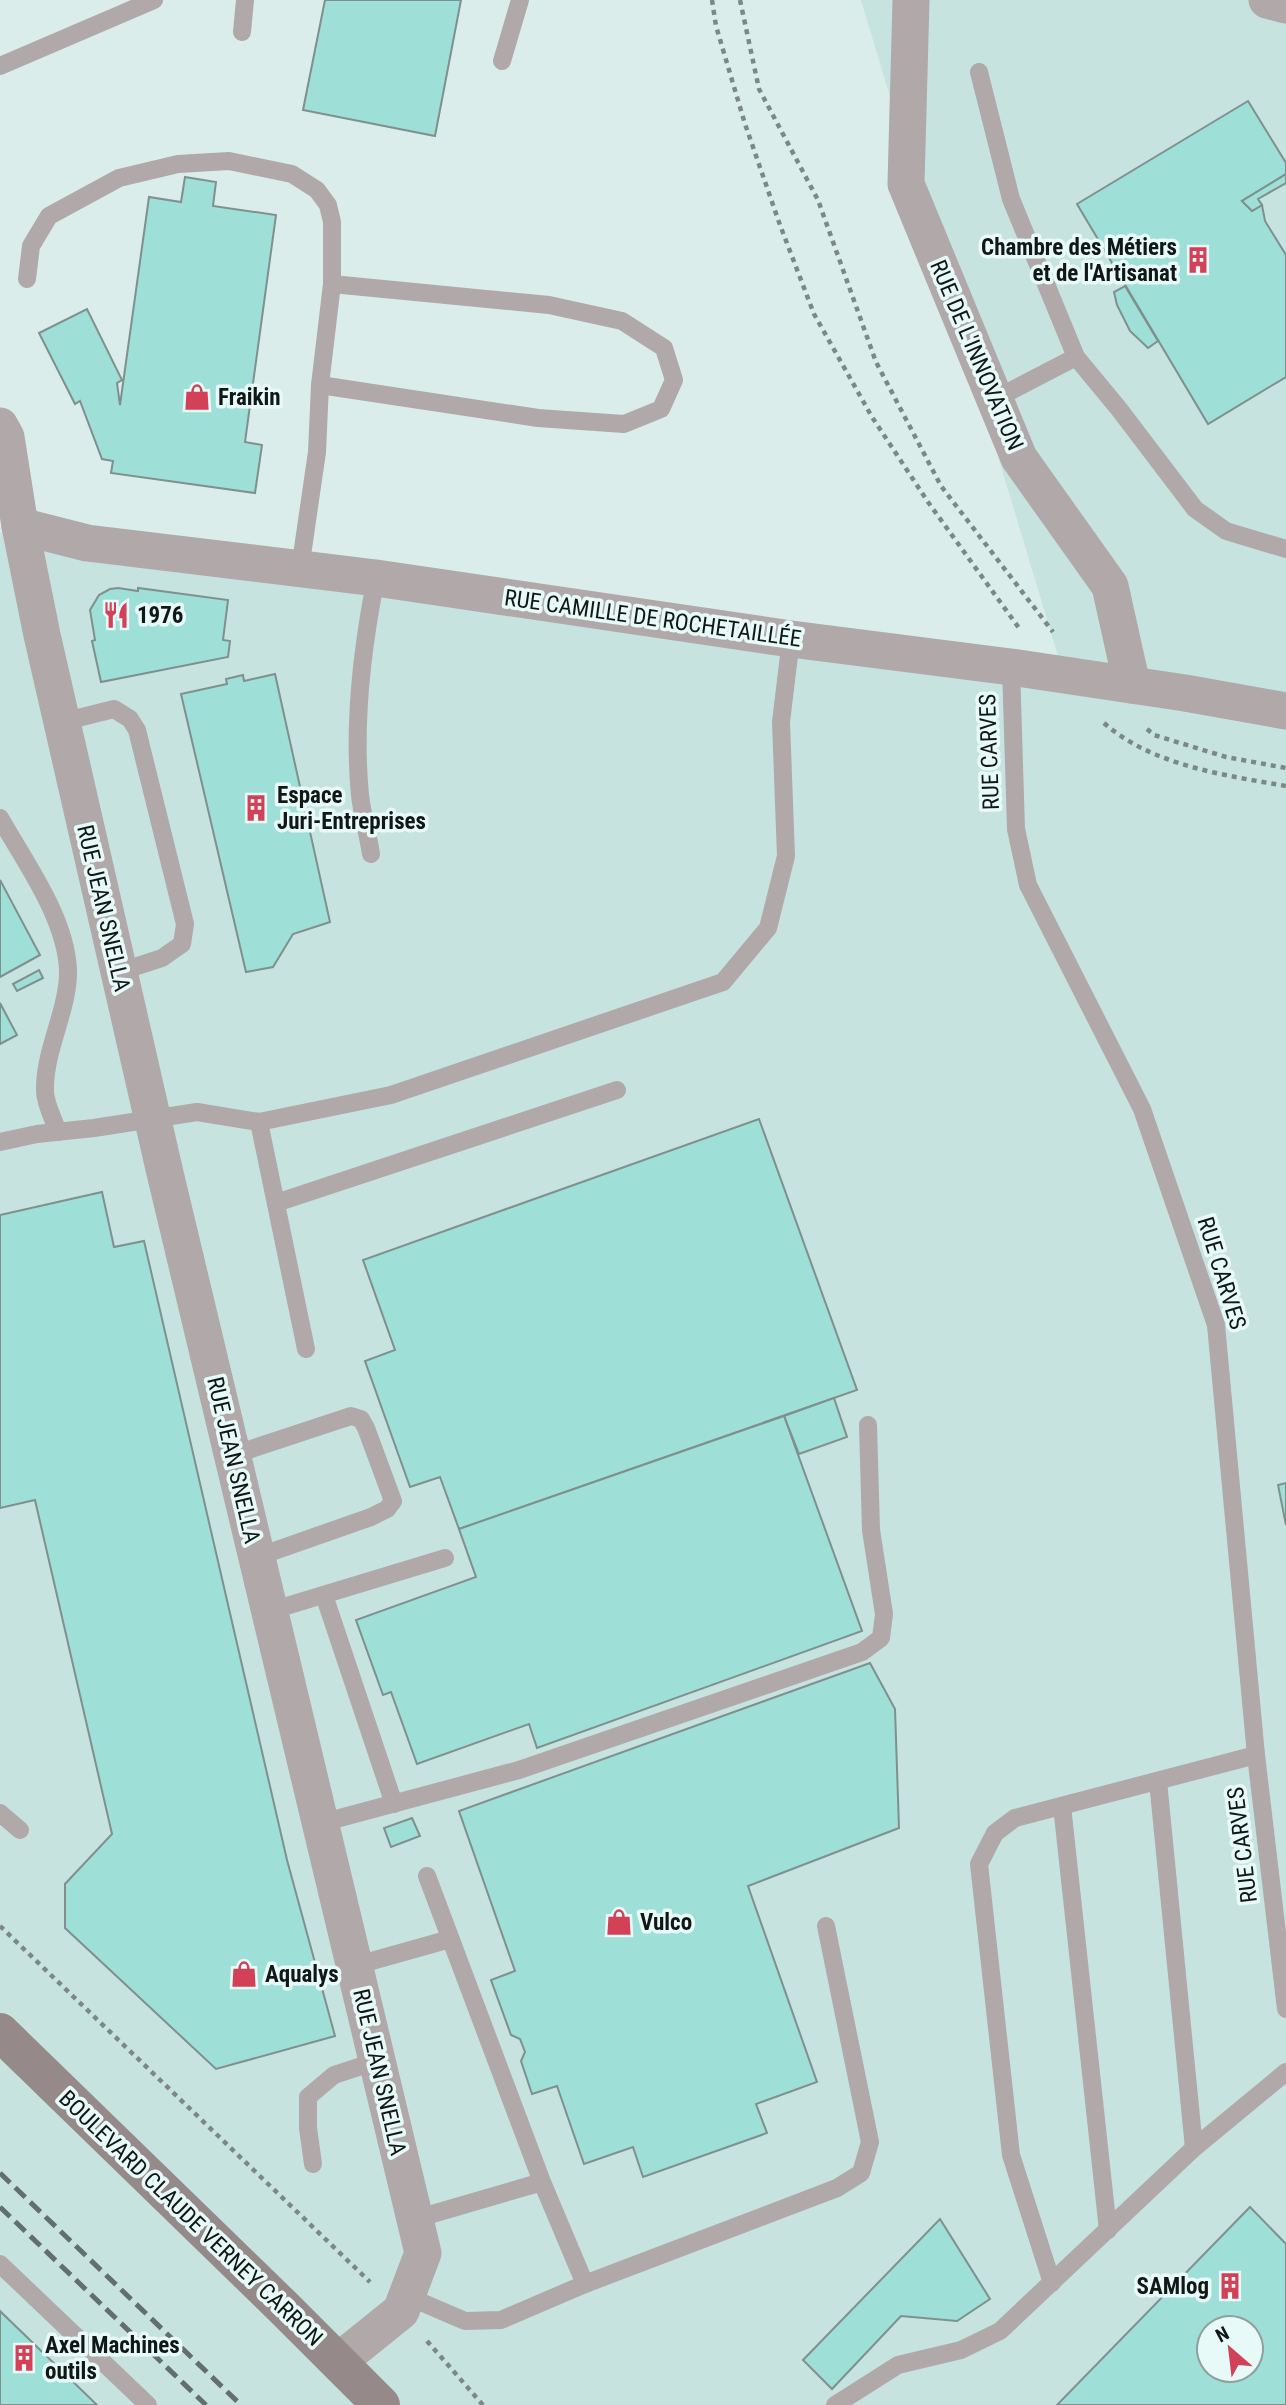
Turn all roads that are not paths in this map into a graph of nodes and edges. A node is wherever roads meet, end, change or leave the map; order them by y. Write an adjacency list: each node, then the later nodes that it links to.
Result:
1 (153, 0): 9 (lane)
2 (245, 0): 7 (lane)
3 (520, 0): 8 (lane)
4 (911, 0): 15 (street, RUE DE L'INNOVATION)
5 (1267, 0): 6 (street)
6 (1286, 5)
7 (242, 33)
8 (502, 61)
9 (0, 65)
10 (979, 72): 13 (lane)
11 (27, 279): 12 (lane)
12 (332, 284): 14 (lane); 14 (lane)
13 (1076, 357): 15 (lane); 18 (lane)
14 (320, 385): 19 (lane)
15 (995, 399): 23 (street, RUE DE L'INNOVATION)
16 (0, 426): 17 (street, RUE JEAN SNELLA)
17 (10, 531): 19 (street, RUE CAMILLE DE ROCHETAILLÉE); 25 (street, RUE JEAN SNELLA)
18 (1286, 548)
19 (300, 569): 20 (street, RUE CAMILLE DE ROCHETAILLÉE)
20 (376, 578): 21 (street, RUE CAMILLE DE ROCHETAILLÉE); 27 (lane)
21 (791, 639): 22 (street, RUE CAMILLE DE ROCHETAILLÉE); 31 (lane)
22 (1012, 667): 23 (street, RUE CAMILLE DE ROCHETAILLÉE); 42 (lane, RUE CARVES)
23 (1132, 685): 24 (street, RUE CAMILLE DE ROCHETAILLÉE)
24 (1286, 711)
25 (62, 722): 28 (street, RUE JEAN SNELLA); 28 (lane)
26 (0, 818): 32 (lane)
27 (371, 854)
28 (119, 972): 30 (street, RUE JEAN SNELLA)
29 (617, 1090): 34 (lane)
30 (153, 1118): 31 (lane); 32 (lane); 37 (street, RUE JEAN SNELLA)
31 (259, 1122): 34 (lane)
32 (58, 1132): 33 (lane)
33 (0, 1142)
34 (276, 1203): 35 (lane)
35 (306, 1349)
36 (869, 1425): 44 (lane)
37 (233, 1455): 38 (street, RUE JEAN SNELLA); 38 (lane)
38 (257, 1558): 41 (street, RUE JEAN SNELLA)
39 (445, 1558): 40 (lane)
40 (324, 1595): 41 (lane); 44 (lane)
41 (270, 1611): 47 (street, RUE JEAN SNELLA)
42 (1256, 1755): 43 (lane); 53 (lane, RUE CARVES)
43 (1158, 1781): 45 (lane); 57 (lane)
44 (394, 1804): 47 (lane)
45 (1062, 1806): 61 (lane); 63 (lane)
46 (0, 1813): 48 (lane)
47 (321, 1823): 52 (street, RUE JEAN SNELLA)
48 (20, 1830)
49 (427, 1876): 51 (lane)
50 (826, 1926): 64 (lane)
51 (450, 1939): 52 (lane); 59 (lane)
52 (354, 1966): 55 (street, RUE JEAN SNELLA)
53 (1286, 2009)
54 (0, 2032): 66 (main road, BOULEVARD CLAUDE VERNEY CARRON)
55 (377, 2061): 58 (lane); 60 (street, RUE JEAN SNELLA)
56 (1286, 2072): 57 (lane)
57 (1194, 2148): 61 (lane)
58 (313, 2164)
59 (542, 2182): 60 (lane); 64 (lane)
60 (415, 2219): 65 (street, RUE JEAN SNELLA)
61 (1108, 2230): 63 (lane)
62 (0, 2264): 67 (lane)
63 (1052, 2283): 69 (lane)
64 (584, 2284): 65 (lane)
65 (404, 2304): 66 (street)
66 (339, 2361): 68 (main road, BOULEVARD CLAUDE VERNEY CARRON)
67 (148, 2405)
68 (381, 2405)
69 (835, 2405)

